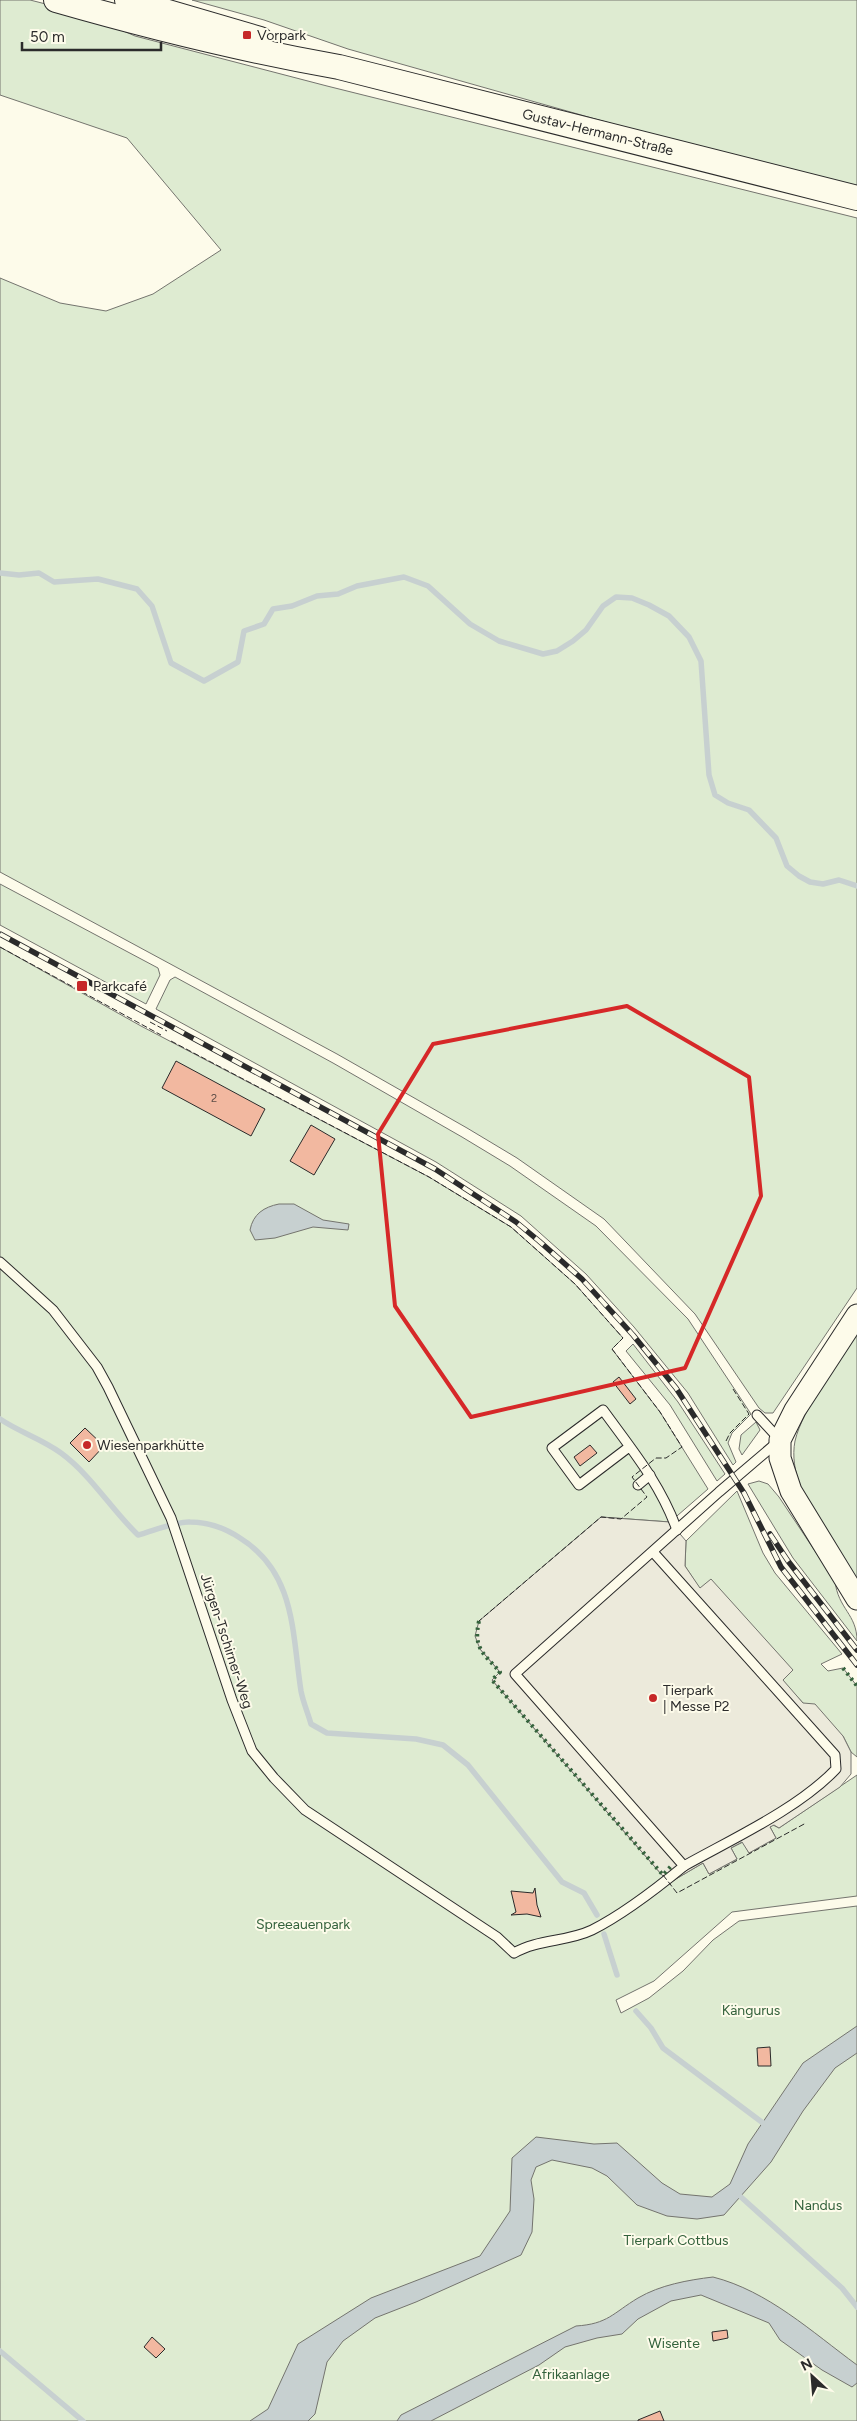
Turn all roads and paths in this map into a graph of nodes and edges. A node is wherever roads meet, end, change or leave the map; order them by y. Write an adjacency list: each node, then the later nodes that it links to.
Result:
1 (56, 0): 3 (main road, Gustav-Hermann-Straße)
2 (127, 0): 3 (main road, Gustav-Hermann-Straße)
3 (339, 67): 4 (main road, Gustav-Hermann-Straße)
4 (857, 198)
5 (0, 1262): 15 (lane, Jürgen-Tschirner-Weg)
6 (857, 1315): 8 (street)
7 (758, 1415): 8 (lane)
8 (780, 1440): 12 (lane); 14 (street)
9 (630, 1447): 9 (lane); 10 (lane)
10 (650, 1475): 11 (lane); 12 (lane)
11 (638, 1485)
12 (677, 1530): 13 (lane)
13 (653, 1552): 15 (lane); 15 (lane)
14 (857, 1599)
15 (684, 1866)

